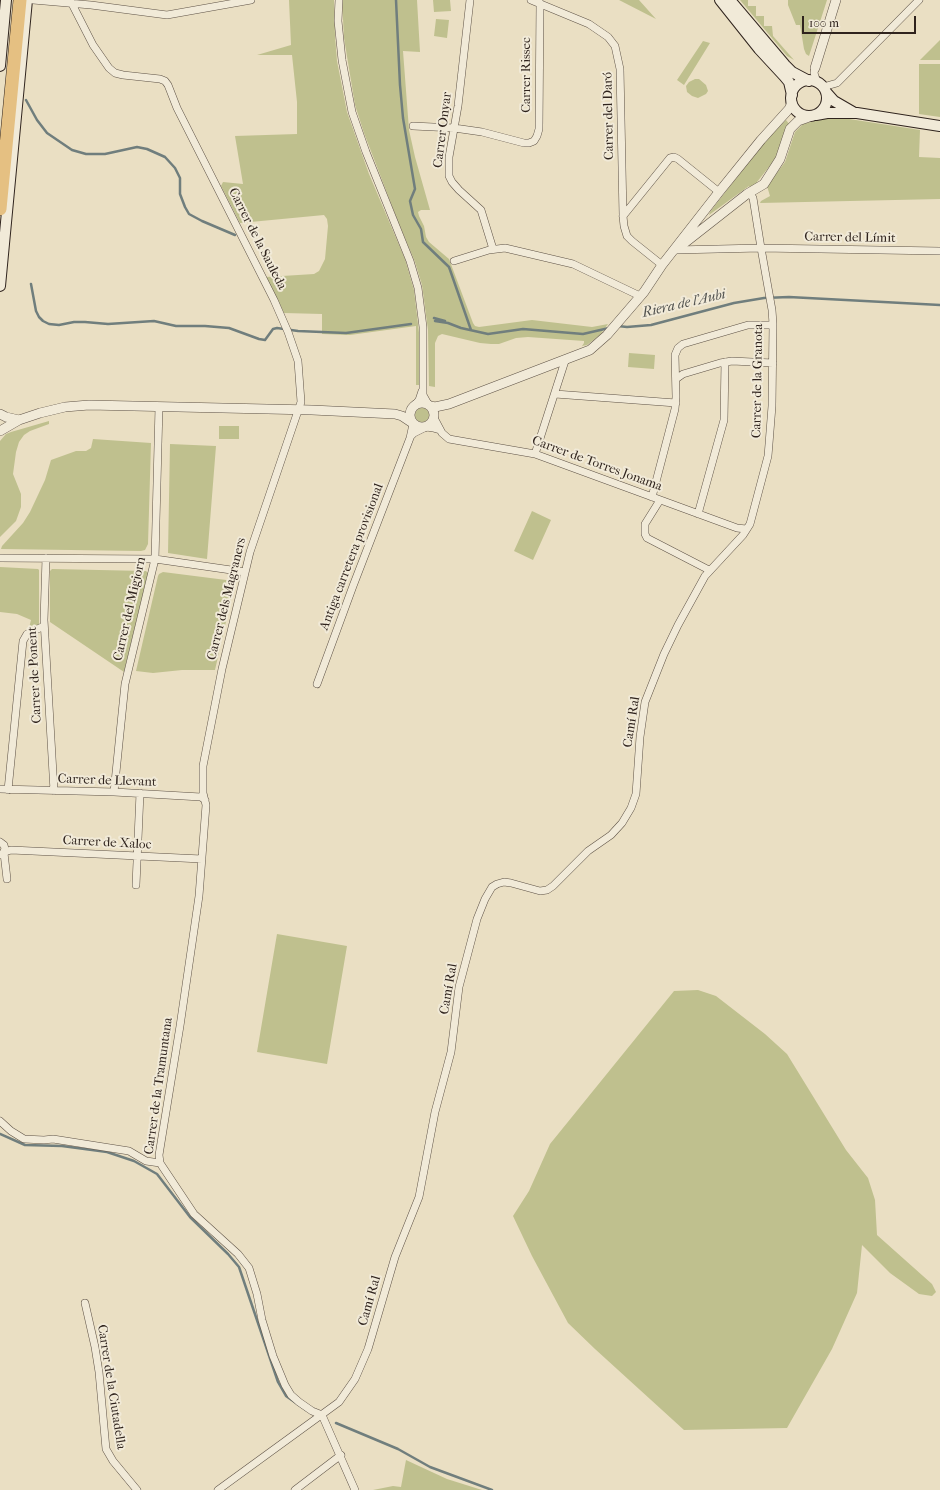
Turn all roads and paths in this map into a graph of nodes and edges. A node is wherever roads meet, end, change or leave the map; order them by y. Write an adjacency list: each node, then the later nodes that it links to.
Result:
1 (6, 0): 16 (main road)
2 (12, 0): 22 (highway)
3 (20, 0): 30 (highway)
4 (28, 0): 38 (main road)
5 (33, 0): 14 (street)
6 (251, 0): 14 (street)
7 (339, 0): 45 (street)
8 (470, 0): 25 (street, Carrer Onyar)
9 (531, 0): 15 (street, Carrer del Daró)
10 (720, 0): 19 (main road)
11 (730, 0): 18 (main road)
12 (836, 0): 17 (street)
13 (919, 0): 18 (street)
14 (71, 1): 52 (street, Carrer de la Sauleda)
15 (540, 3): 25 (street, Carrer Rissec); 31 (street, Carrer del Daró)
16 (0, 66)
17 (815, 68): 18 (street)
18 (819, 85): 19 (main road); 20 (main road); 21 (main road)
19 (791, 102): 21 (main road); 27 (street)
20 (856, 113): 21 (main road); 24 (main road)
21 (814, 115): 26 (street)
22 (0, 126)
23 (413, 126): 25 (street)
24 (940, 126)
25 (454, 128): 33 (street, Carrer Onyar)
26 (764, 184): 28 (street); 29 (street)
27 (719, 192): 31 (street); 34 (street)
28 (746, 194): 29 (street); 34 (street)
29 (755, 207): 32 (street, Carrer de la Granota)
30 (0, 209)
31 (623, 216): 37 (street, Carrer del Daró)
32 (760, 248): 34 (street, Carrer del Límit); 35 (street, Carrer del Límit); 40 (street, Carrer de la Granota)
33 (493, 249): 36 (street); 39 (street)
34 (676, 250): 37 (street)
35 (940, 251)
36 (454, 261)
37 (662, 265): 39 (street)
38 (0, 286)
39 (640, 296): 41 (street)
40 (773, 325): 43 (street, Carrer de la Granota); 44 (street)
41 (565, 361): 46 (street); 48 (street)
42 (725, 362): 43 (street); 44 (street); 65 (street)
43 (772, 363): 66 (street, Carrer de la Granota)
44 (676, 380): 47 (street)
45 (422, 389): 49 (street); 51 (street)
46 (555, 394): 47 (street); 62 (street)
47 (676, 403): 63 (street)
48 (448, 404): 49 (street); 55 (street)
49 (429, 405): 51 (street); 55 (street)
50 (159, 407): 52 (street); 56 (street); 69 (street, Carrer del Migjorn)
51 (413, 407): 54 (street); 57 (street)
52 (298, 409): 54 (street); 70 (street, Carrer dels Magraners)
53 (0, 414): 56 (street)
54 (395, 414): 57 (street)
55 (434, 416): 58 (street); 60 (street)
56 (18, 420): 59 (street)
57 (412, 423): 58 (street); 61 (street, Antiga carretera provisional)
58 (425, 427): 60 (street, Carrer de Torres Jonama); 61 (street)
59 (0, 430)
60 (440, 430): 62 (street, Carrer de Torres Jonama)
61 (410, 438): 73 (street, Antiga carretera provisional)
62 (535, 454): 63 (street, Carrer de Torres Jonama)
63 (652, 497): 64 (street, Carrer de Torres Jonama)
64 (660, 500): 65 (street, Carrer de Torres Jonama); 71 (street)
65 (698, 514): 66 (street, Carrer de Torres Jonama)
66 (746, 529): 71 (street, Carrer de la Granota)
67 (0, 558): 68 (street)
68 (46, 558): 69 (street); 72 (street, Carrer de Ponent)
69 (155, 559): 70 (street); 76 (street, Carrer del Migjorn)
70 (245, 572): 78 (street, Carrer dels Magraners)
71 (707, 573): 87 (street, Camí Ral)
72 (44, 626): 74 (street, Carrer de Llevant); 75 (street, Carrer de Ponent)
73 (317, 684)
74 (4, 790): 75 (street, Carrer de Llevant)
75 (54, 791): 76 (street, Carrer de Llevant)
76 (114, 792): 77 (street, Carrer de Llevant)
77 (140, 793): 78 (street, Carrer de Llevant); 80 (street)
78 (205, 800): 81 (street, Carrer de la Tramuntana)
79 (3, 850): 80 (street, Carrer de Xaloc); 82 (street)
80 (138, 856): 81 (street, Carrer de Xaloc); 83 (street)
81 (202, 860): 85 (street, Carrer de la Tramuntana)
82 (7, 879)
83 (136, 885)
84 (0, 1121): 85 (street)
85 (160, 1163): 87 (street, Carrer de la Tramuntana)
86 (85, 1303): 89 (street, Carrer de la Ciutadella)
87 (322, 1415): 88 (street); 90 (street)
88 (341, 1455): 91 (street); 92 (street)
89 (137, 1490)
90 (218, 1490)
91 (295, 1490)
92 (354, 1490)

